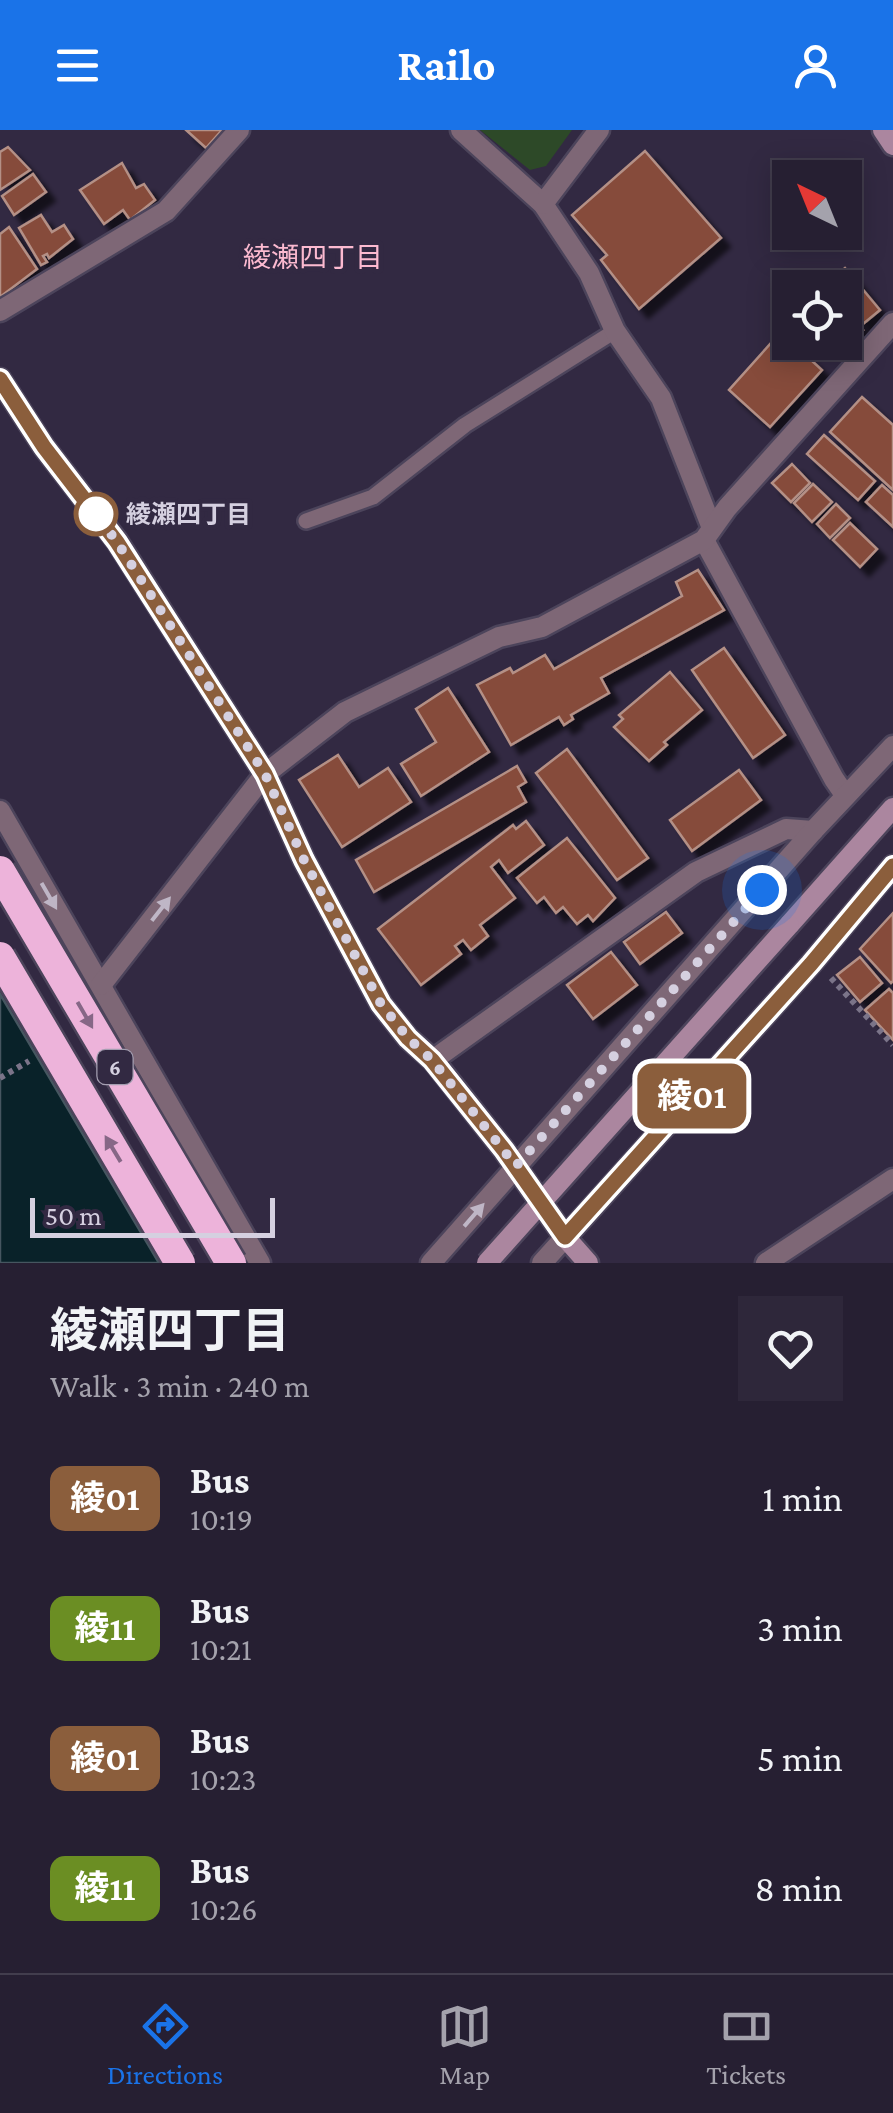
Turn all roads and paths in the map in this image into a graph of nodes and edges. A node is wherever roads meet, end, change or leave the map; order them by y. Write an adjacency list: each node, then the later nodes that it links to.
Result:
1 (239, 130): 7 (street)
2 (461, 130): 6 (street)
3 (599, 130): 6 (street)
4 (883, 130): 5 (street)
5 (893, 145)
6 (543, 204): 9 (street)
7 (0, 311)
8 (893, 323): 12 (street)
9 (615, 331): 11 (lane); 12 (street)
10 (0, 379): 14 (street)
11 (306, 521)
12 (708, 534): 14 (street); 15 (street)
13 (893, 746): 15 (street)
14 (265, 774): 23 (street, one-way to 14); 25 (street)
15 (846, 795): 18 (street)
16 (893, 808): 33 (street, bridge)
17 (0, 812): 23 (street, one-way to 23)
18 (813, 832): 25 (street); 26 (street)
19 (893, 866): 28 (street)
20 (0, 870): 30 (highway, 6, one-way to 30, bridge)
21 (0, 957): 29 (highway, 6, one-way to 21, bridge)
22 (826, 973): 24 (path)
23 (101, 985): 31 (street)
24 (893, 1045)
25 (432, 1060): 26 (street)
26 (516, 1166): 28 (street); 32 (street, one-way to 26)
27 (893, 1179): 36 (street)
28 (565, 1237): 34 (street); 35 (street)
29 (180, 1263)
30 (231, 1263)
31 (260, 1263)
32 (431, 1263)
33 (487, 1263)
34 (542, 1263)
35 (588, 1263)
36 (766, 1263)

